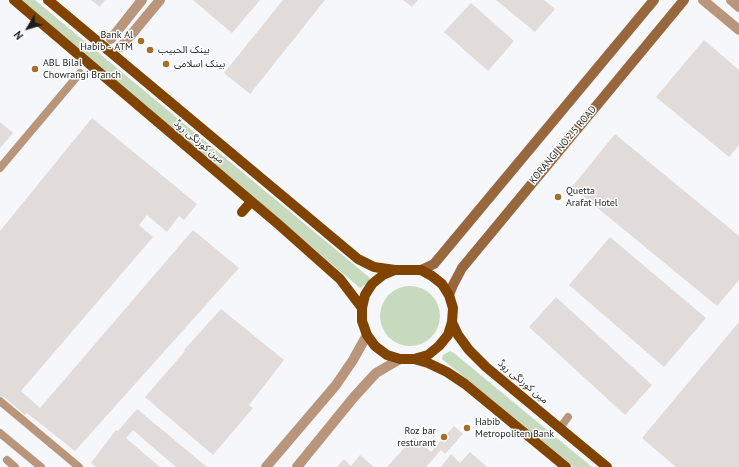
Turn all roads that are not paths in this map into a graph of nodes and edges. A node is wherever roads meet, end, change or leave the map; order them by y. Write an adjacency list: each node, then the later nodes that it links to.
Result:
1 (14, 0): 15 (main road, مین کورنگی روڈ)
2 (48, 0): 17 (main road, مین کورنگی روڈ)
3 (142, 0): 11 (street)
4 (160, 0): 12 (street)
5 (654, 0): 18 (main road)
6 (684, 0): 19 (main road, KORANGI NO.2.5 ROAD)
7 (703, 0): 10 (street)
8 (731, 0): 9 (street)
9 (739, 7)
10 (739, 30)
11 (110, 39)
12 (121, 47)
13 (80, 73): 14 (street)
14 (0, 168)
15 (251, 202): 16 (main road); 20 (main road, مین کورنگی روڈ)
16 (242, 212)
17 (395, 270): 18 (main road); 20 (main road)
18 (421, 270): 19 (main road)
19 (449, 295): 21 (main road)
20 (362, 308): 22 (main road)
21 (452, 322): 24 (main road); 27 (main road, مین کورنگی روڈ)
22 (367, 335): 23 (main road); 33 (street)
23 (400, 359): 24 (main road); 34 (street)
24 (414, 359): 35 (main road)
25 (0, 401): 32 (street)
26 (568, 417): 27 (street)
27 (560, 428): 36 (main road, مین کورنگی روڈ)
28 (0, 433): 31 (street)
29 (6, 460): 30 (street)
30 (15, 467)
31 (41, 467)
32 (79, 467)
33 (266, 467)
34 (297, 467)
35 (566, 467)
36 (607, 467)

